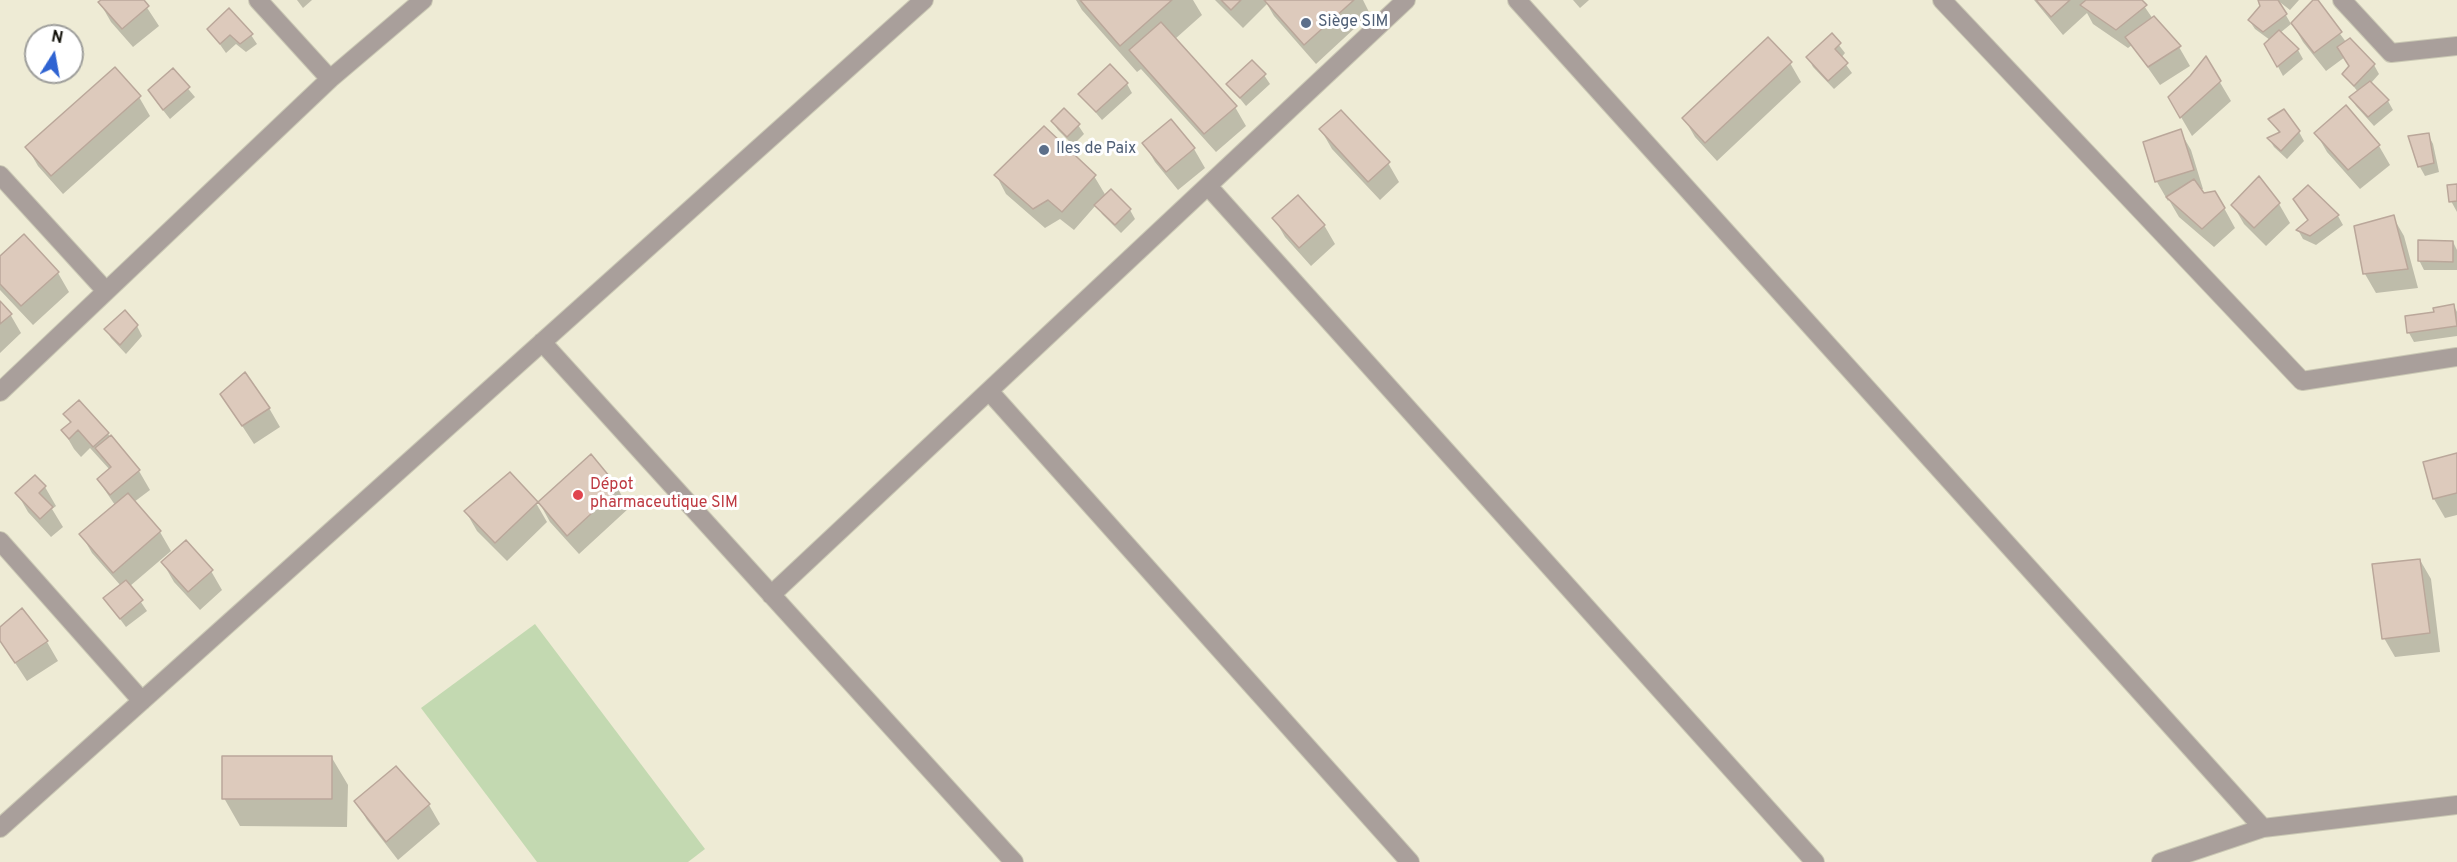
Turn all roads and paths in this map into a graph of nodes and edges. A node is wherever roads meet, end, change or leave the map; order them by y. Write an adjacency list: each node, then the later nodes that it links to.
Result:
1 (258, 0): 9 (street)
2 (423, 0): 9 (street)
3 (924, 0): 13 (street)
4 (1406, 0): 11 (street)
5 (1517, 0): 22 (street)
6 (1942, 0): 14 (street)
7 (2342, 0): 8 (street)
8 (2457, 46)
9 (330, 79): 12 (street)
10 (0, 175): 12 (street)
11 (1208, 186): 15 (street); 25 (street)
12 (106, 291): 16 (street)
13 (542, 342): 18 (street); 19 (street)
14 (2457, 357)
15 (989, 391): 18 (street); 24 (street)
16 (0, 392)
17 (0, 541): 19 (street)
18 (771, 595): 23 (street)
19 (142, 701): 21 (street)
20 (2457, 805): 22 (street)
21 (0, 828)
22 (2263, 828): 26 (street)
23 (1014, 862)
24 (1410, 862)
25 (1815, 862)
26 (2161, 862)

